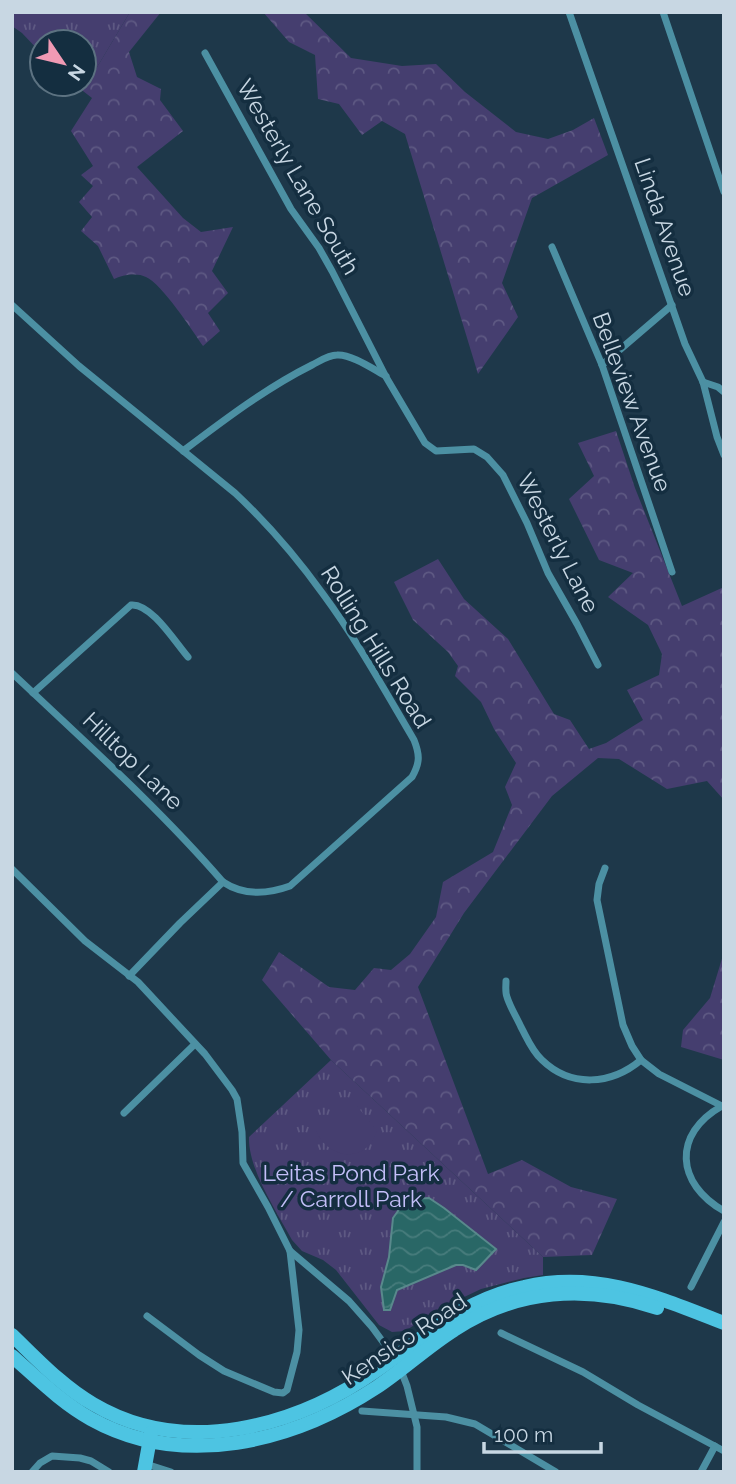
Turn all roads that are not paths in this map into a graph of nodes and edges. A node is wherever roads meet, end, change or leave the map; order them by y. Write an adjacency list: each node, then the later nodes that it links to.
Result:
1 (569, 12): 7 (street, Linda Avenue)
2 (663, 12): 4 (street)
3 (205, 53): 8 (street, Westerly Lane South)
4 (724, 192)
5 (552, 247): 9 (street, Belleview Avenue)
6 (12, 305): 13 (street, Rolling Hills Road)
7 (672, 305): 9 (street); 11 (street, Linda Avenue)
8 (357, 321): 10 (street, Westerly Lane)
9 (602, 365): 15 (street, Belleview Avenue)
10 (386, 377): 13 (street); 17 (street, Westerly Lane)
11 (703, 382): 12 (street); 14 (street, Linda Avenue)
12 (724, 392)
13 (183, 451): 22 (street, Rolling Hills Road)
14 (724, 455)
15 (672, 572)
16 (187, 657): 19 (street)
17 (598, 665)
18 (12, 673): 19 (street, Hilltop Lane)
19 (33, 692): 22 (street, Hilltop Lane)
20 (606, 868): 26 (street)
21 (12, 869): 23 (street)
22 (223, 882): 23 (street)
23 (129, 976): 25 (street)
24 (506, 981): 26 (street)
25 (195, 1044): 28 (street); 31 (street)
26 (641, 1060): 27 (street)
27 (723, 1107): 29 (street)
28 (124, 1113)
29 (724, 1211)
30 (724, 1222): 32 (street)
31 (290, 1251): 33 (street); 39 (street)
32 (691, 1287)
33 (147, 1316)
34 (724, 1323): 39 (street, Kensico Road)
35 (501, 1333): 43 (street)
36 (724, 1333): 39 (street, Kensico Road)
37 (12, 1335): 38 (street, Kensico Road)
38 (18, 1361): 42 (street, Kensico Road)
39 (398, 1364): 41 (street); 42 (street, Kensico Road)
40 (362, 1411): 41 (street)
41 (415, 1415): 49 (street); 50 (street)
42 (150, 1435): 45 (street)
43 (715, 1446): 44 (street); 51 (street)
44 (724, 1451)
45 (145, 1468): 48 (street)
46 (32, 1472): 47 (street)
47 (108, 1472)
48 (170, 1472)
49 (417, 1472)
50 (556, 1472)
51 (701, 1472)

